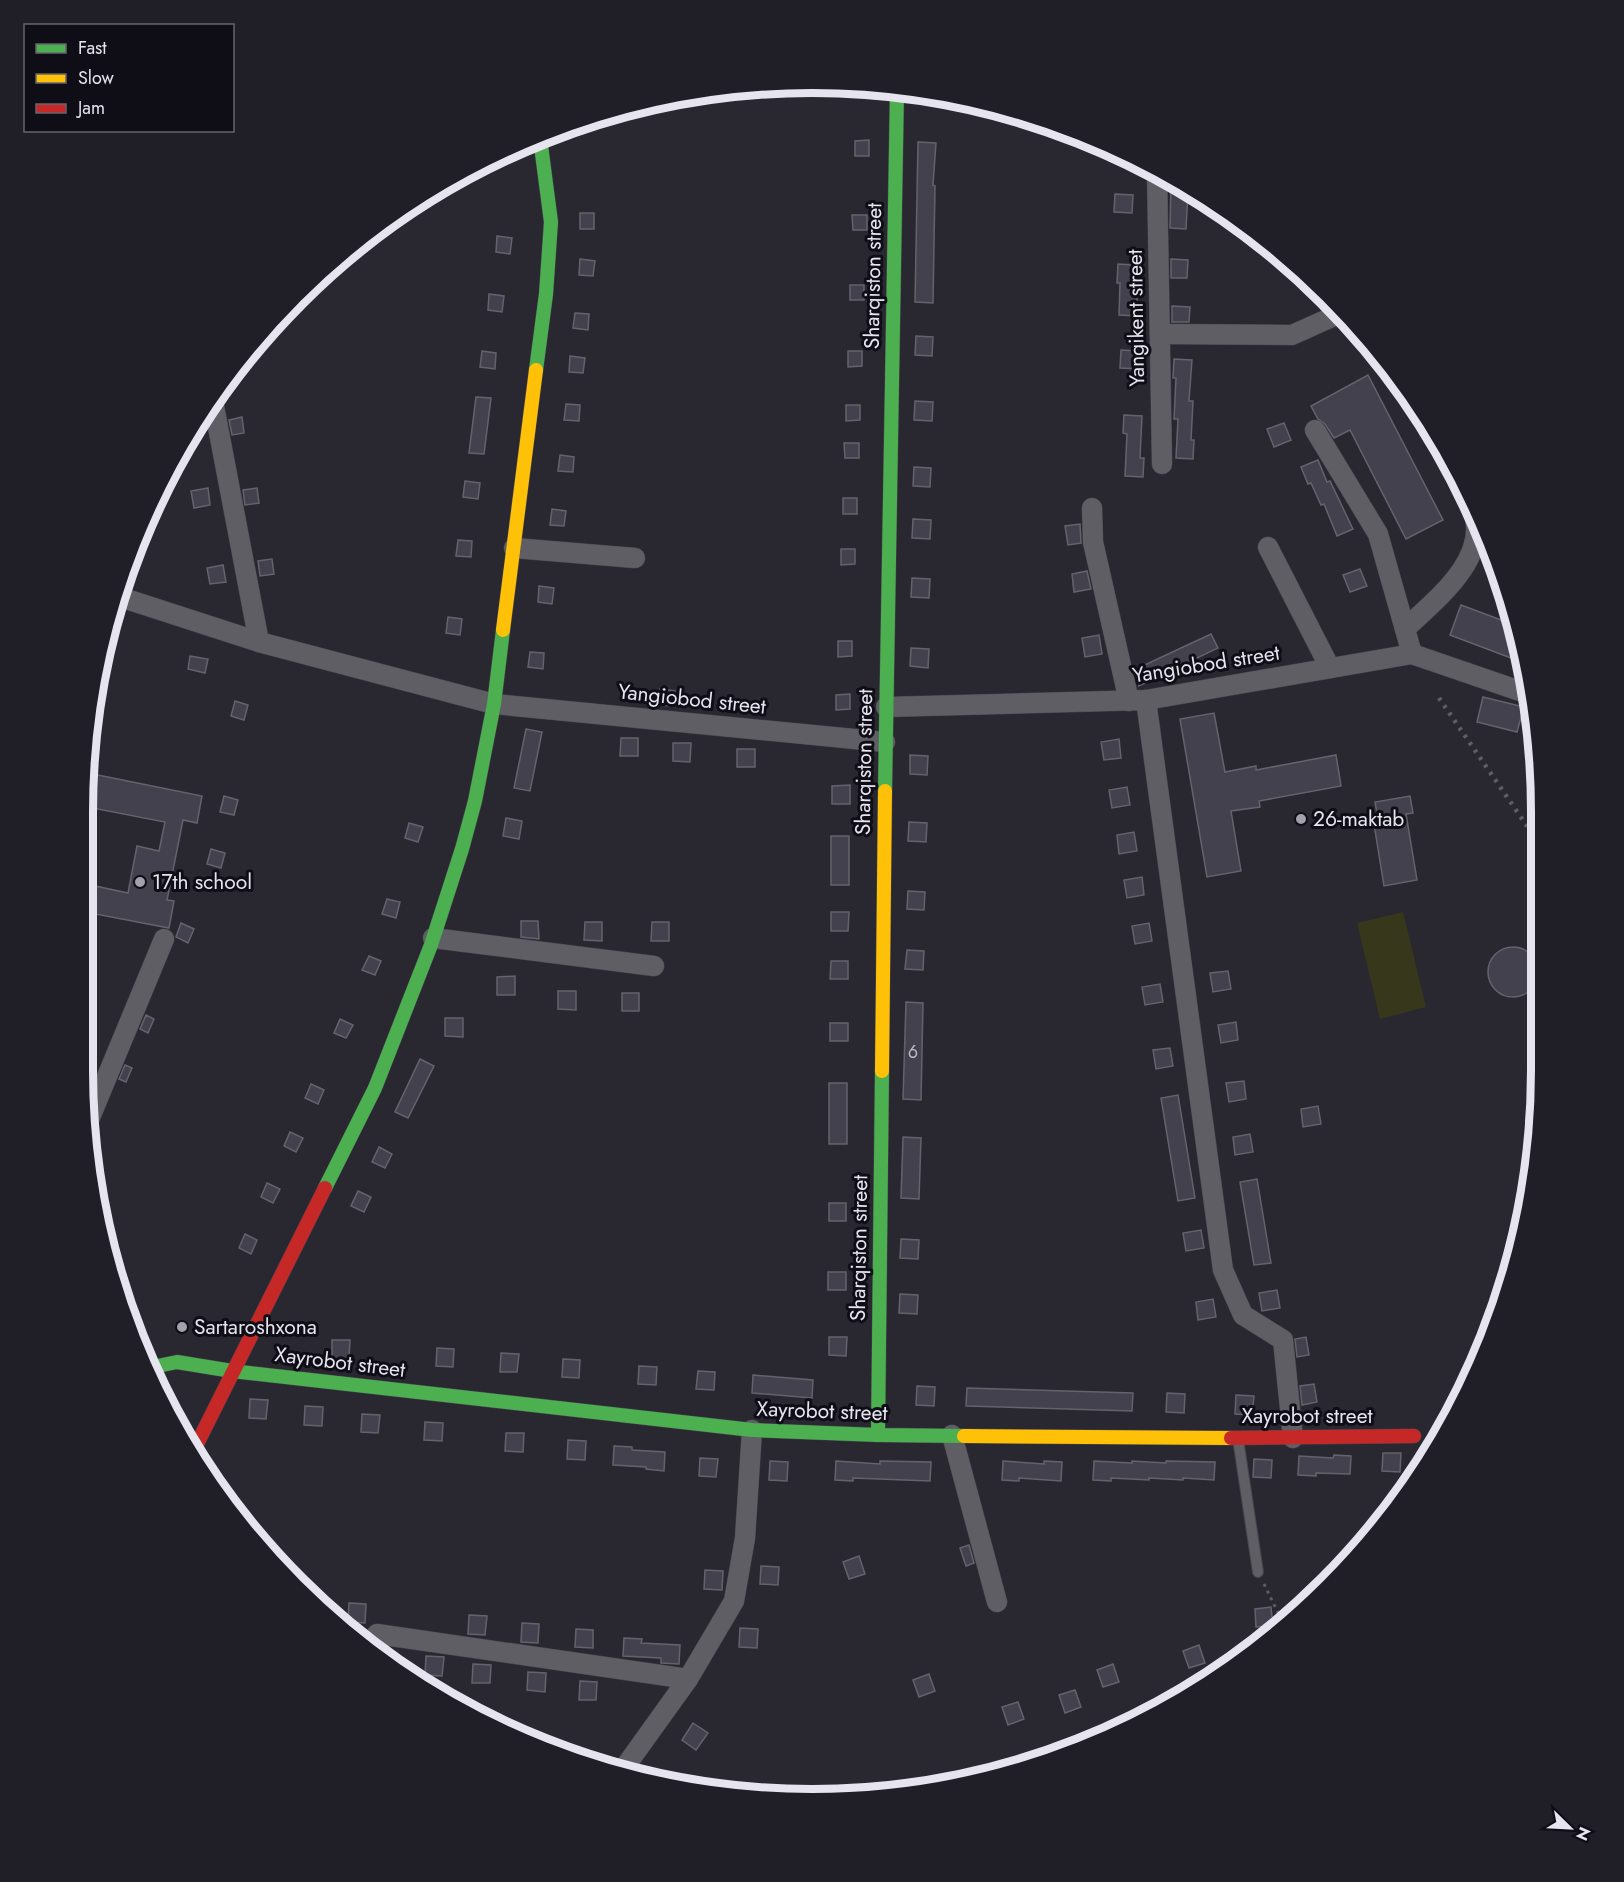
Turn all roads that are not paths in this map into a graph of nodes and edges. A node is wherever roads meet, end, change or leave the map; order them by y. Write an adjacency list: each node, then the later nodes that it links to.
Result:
1 (897, 98): 22 (street, Sharqiston street)
2 (541, 146): 12 (street)
3 (1157, 181): 5 (street, Yangikent street)
4 (1332, 317): 5 (street)
5 (1160, 334): 8 (street, Yangikent street)
6 (215, 412): 16 (street)
7 (1315, 430): 15 (street)
8 (1162, 464)
9 (1092, 508): 20 (street)
10 (1475, 535): 15 (street)
11 (1268, 547): 18 (street)
12 (514, 548): 13 (street); 21 (street)
13 (635, 558)
14 (125, 599): 16 (street, Yangiobod street)
15 (1405, 629): 17 (street)
16 (259, 642): 21 (street, Yangiobod street)
17 (1412, 654): 18 (street, Yangiobod street); 19 (street, Yangiobod street)
18 (1330, 668): 20 (street, Yangiobod street)
19 (1520, 691)
20 (1138, 701): 22 (street, Yangiobod street); 35 (street)
21 (494, 704): 23 (street, Yangiobod street); 24 (street)
22 (886, 707): 23 (street, Sharqiston street)
23 (885, 742): 31 (street, Sharqiston street)
24 (433, 938): 26 (street); 29 (street)
25 (164, 939): 27 (street)
26 (654, 966)
27 (95, 1107)
28 (157, 1366): 29 (street, Xayrobot street)
29 (232, 1371): 30 (street, Xayrobot street); 36 (street)
30 (752, 1430): 31 (street, Xayrobot street); 40 (street)
31 (878, 1435): 32 (street, Xayrobot street)
32 (952, 1435): 34 (street, Xayrobot street); 38 (street)
33 (1414, 1436): 35 (street, Xayrobot street)
34 (1238, 1437): 35 (street, Xayrobot street); 37 (lane)
35 (1293, 1438)
36 (197, 1443)
37 (1258, 1572)
38 (997, 1602)
39 (377, 1634): 40 (street)
40 (688, 1679): 41 (street)
41 (626, 1765)

